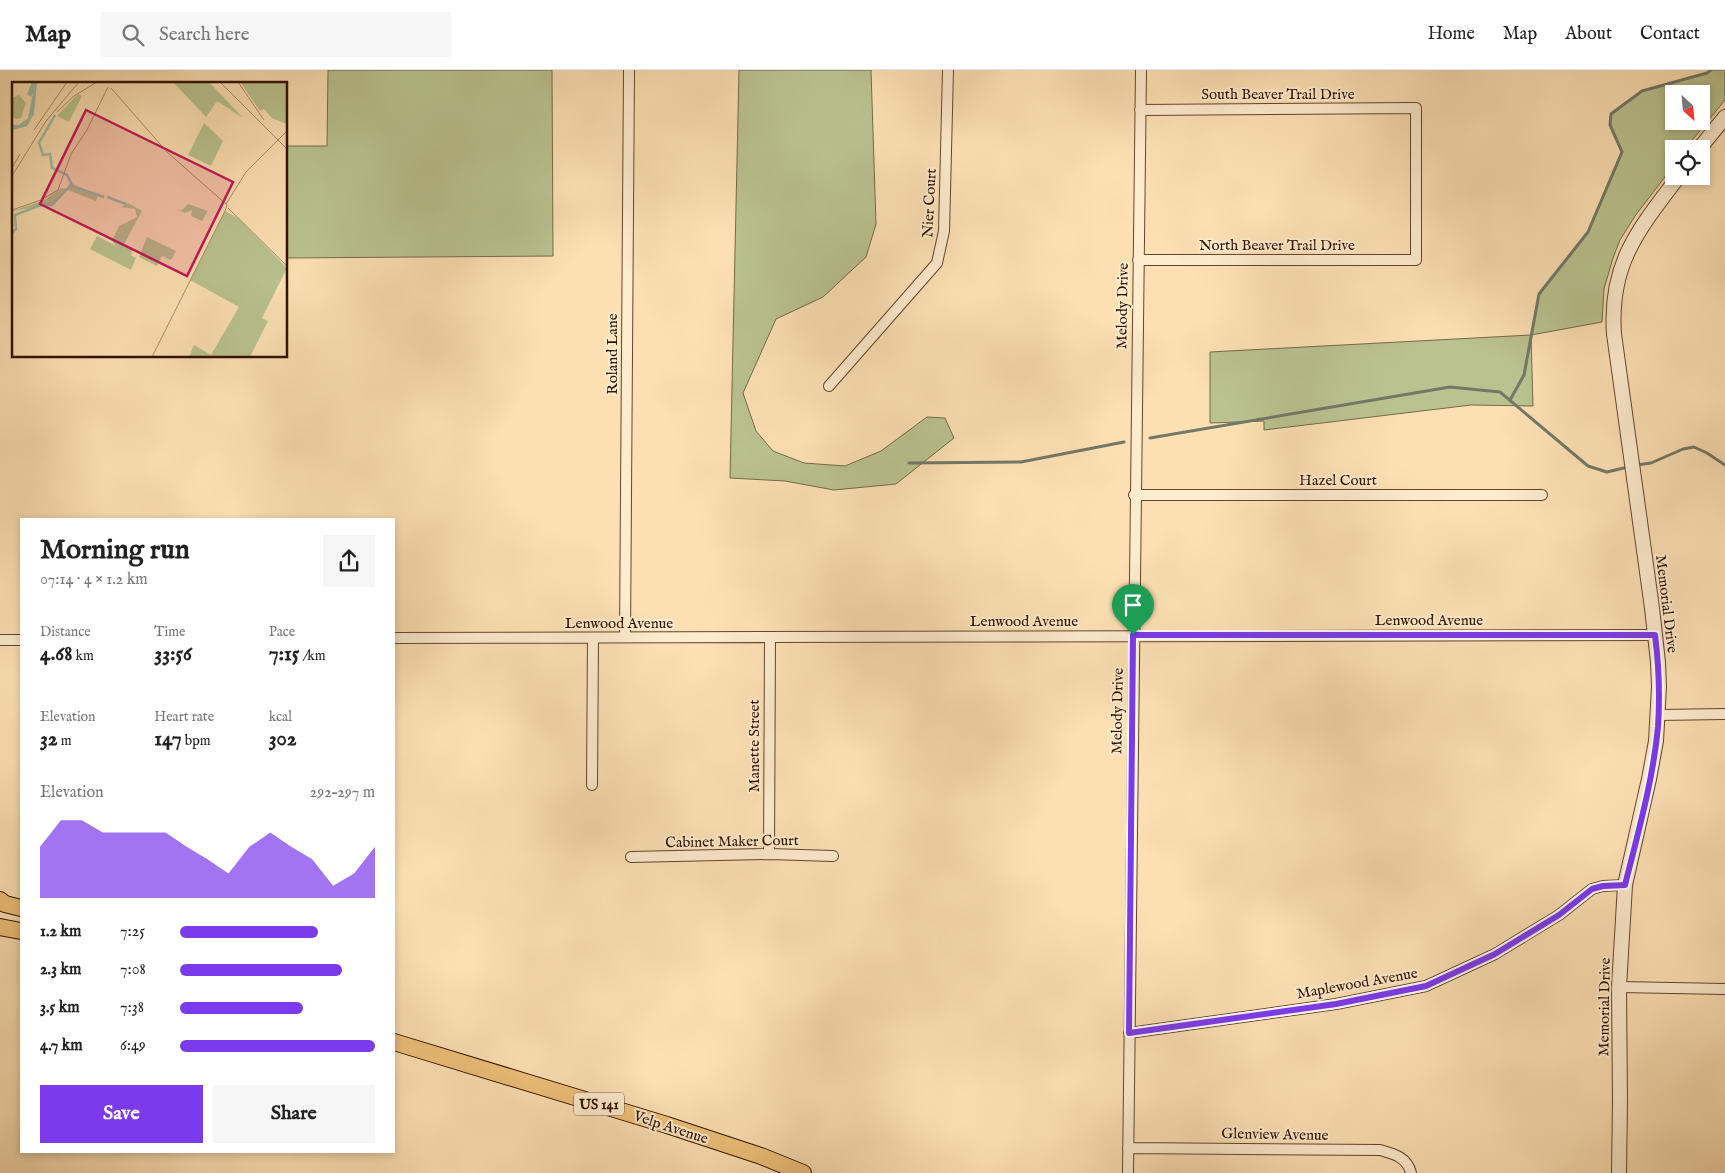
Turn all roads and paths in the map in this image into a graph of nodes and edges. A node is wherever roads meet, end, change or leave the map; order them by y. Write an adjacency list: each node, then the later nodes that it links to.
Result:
1 (629, 70): 18 (street, Roland Lane)
2 (948, 70): 10 (street, Nier Court)
3 (1141, 70): 4 (street, Melody Drive)
4 (1140, 110): 8 (street, Melody Drive); 9 (street, South Beaver Trail Drive)
5 (1725, 117): 6 (street)
6 (1706, 140)
7 (1672, 185): 14 (street, Memorial Drive)
8 (1138, 260): 9 (street, North Beaver Trail Drive); 11 (street, Melody Drive)
9 (1416, 260)
10 (829, 386)
11 (1134, 495): 12 (street, Hazel Court); 13 (street, Melody Drive)
12 (1542, 496)
13 (1133, 635): 14 (street, Lenwood Avenue); 15 (street, Lenwood Avenue); 34 (street, Melody Drive)
14 (1655, 635): 22 (street, Memorial Drive)
15 (770, 637): 18 (street, Lenwood Avenue); 24 (street, Manette Street)
16 (395, 638): 17 (street, Lenwood Avenue)
17 (593, 638): 18 (street, Lenwood Avenue); 23 (street)
18 (625, 638)
19 (0, 640): 20 (street)
20 (20, 640)
21 (1725, 714): 22 (street)
22 (1658, 715): 27 (street, Memorial Drive)
23 (592, 785)
24 (769, 854): 25 (street, Cabinet Maker Court); 26 (street, Cabinet Maker Court)
25 (833, 856)
26 (631, 857)
27 (1625, 885): 32 (street, Memorial Drive); 34 (street, Maplewood Avenue)
28 (0, 900): 29 (main road)
29 (20, 908)
30 (0, 927): 31 (main road)
31 (20, 931)
32 (1620, 987): 33 (street); 40 (street, Memorial Drive)
33 (1725, 989)
34 (1129, 1033): 36 (street, Melody Drive)
35 (395, 1042): 37 (main road, Velp Avenue / US 141)
36 (1128, 1148): 38 (street, Melody Drive); 39 (street, Glenview Avenue)
37 (802, 1173)
38 (1128, 1173)
39 (1411, 1173)
40 (1619, 1173)

